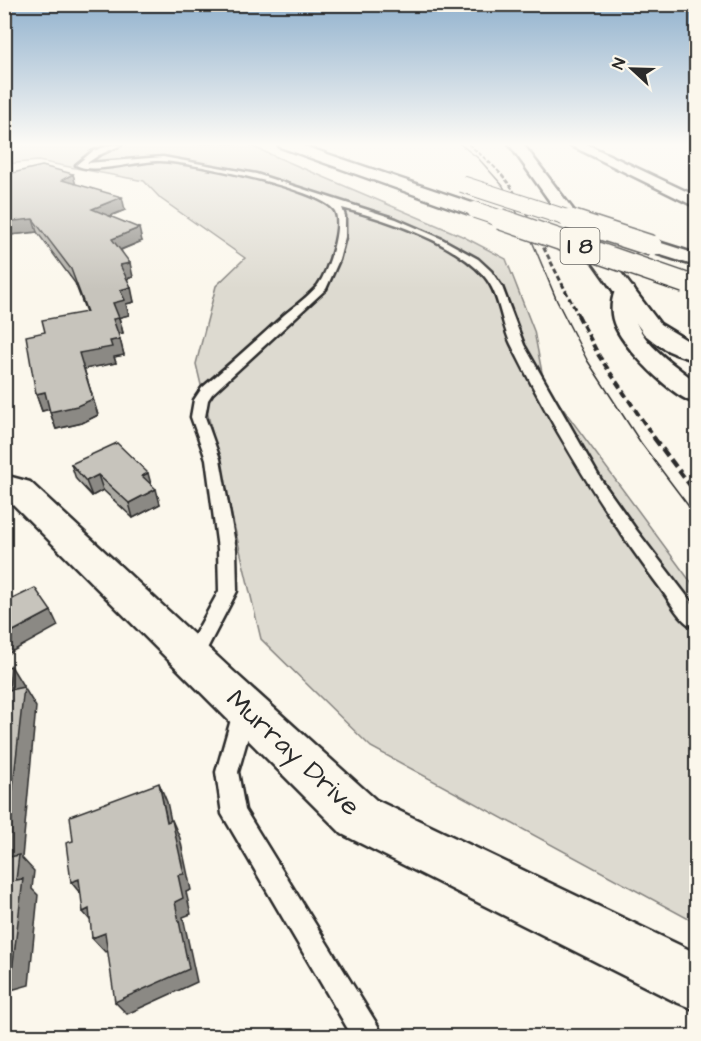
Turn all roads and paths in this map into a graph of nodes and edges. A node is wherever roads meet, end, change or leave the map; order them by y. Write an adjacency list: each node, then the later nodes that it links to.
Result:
1 (312, 193): 7 (lane)
2 (426, 193): 9 (main road, I 8, bridge)
3 (489, 193): 8 (main road, I 8, bridge)
4 (552, 193): 10 (main road)
5 (676, 193): 6 (main road)
6 (696, 202)
7 (335, 204): 14 (lane); 15 (lane)
8 (696, 260)
9 (691, 285)
10 (625, 292): 11 (main road); 12 (main road)
11 (692, 354)
12 (696, 395)
13 (4, 485): 15 (main road, Murray Drive)
14 (696, 621)
15 (192, 658): 16 (main road, Murray Drive)
16 (244, 709): 17 (main road, Murray Drive); 18 (lane)
17 (696, 982)
18 (368, 1036)

